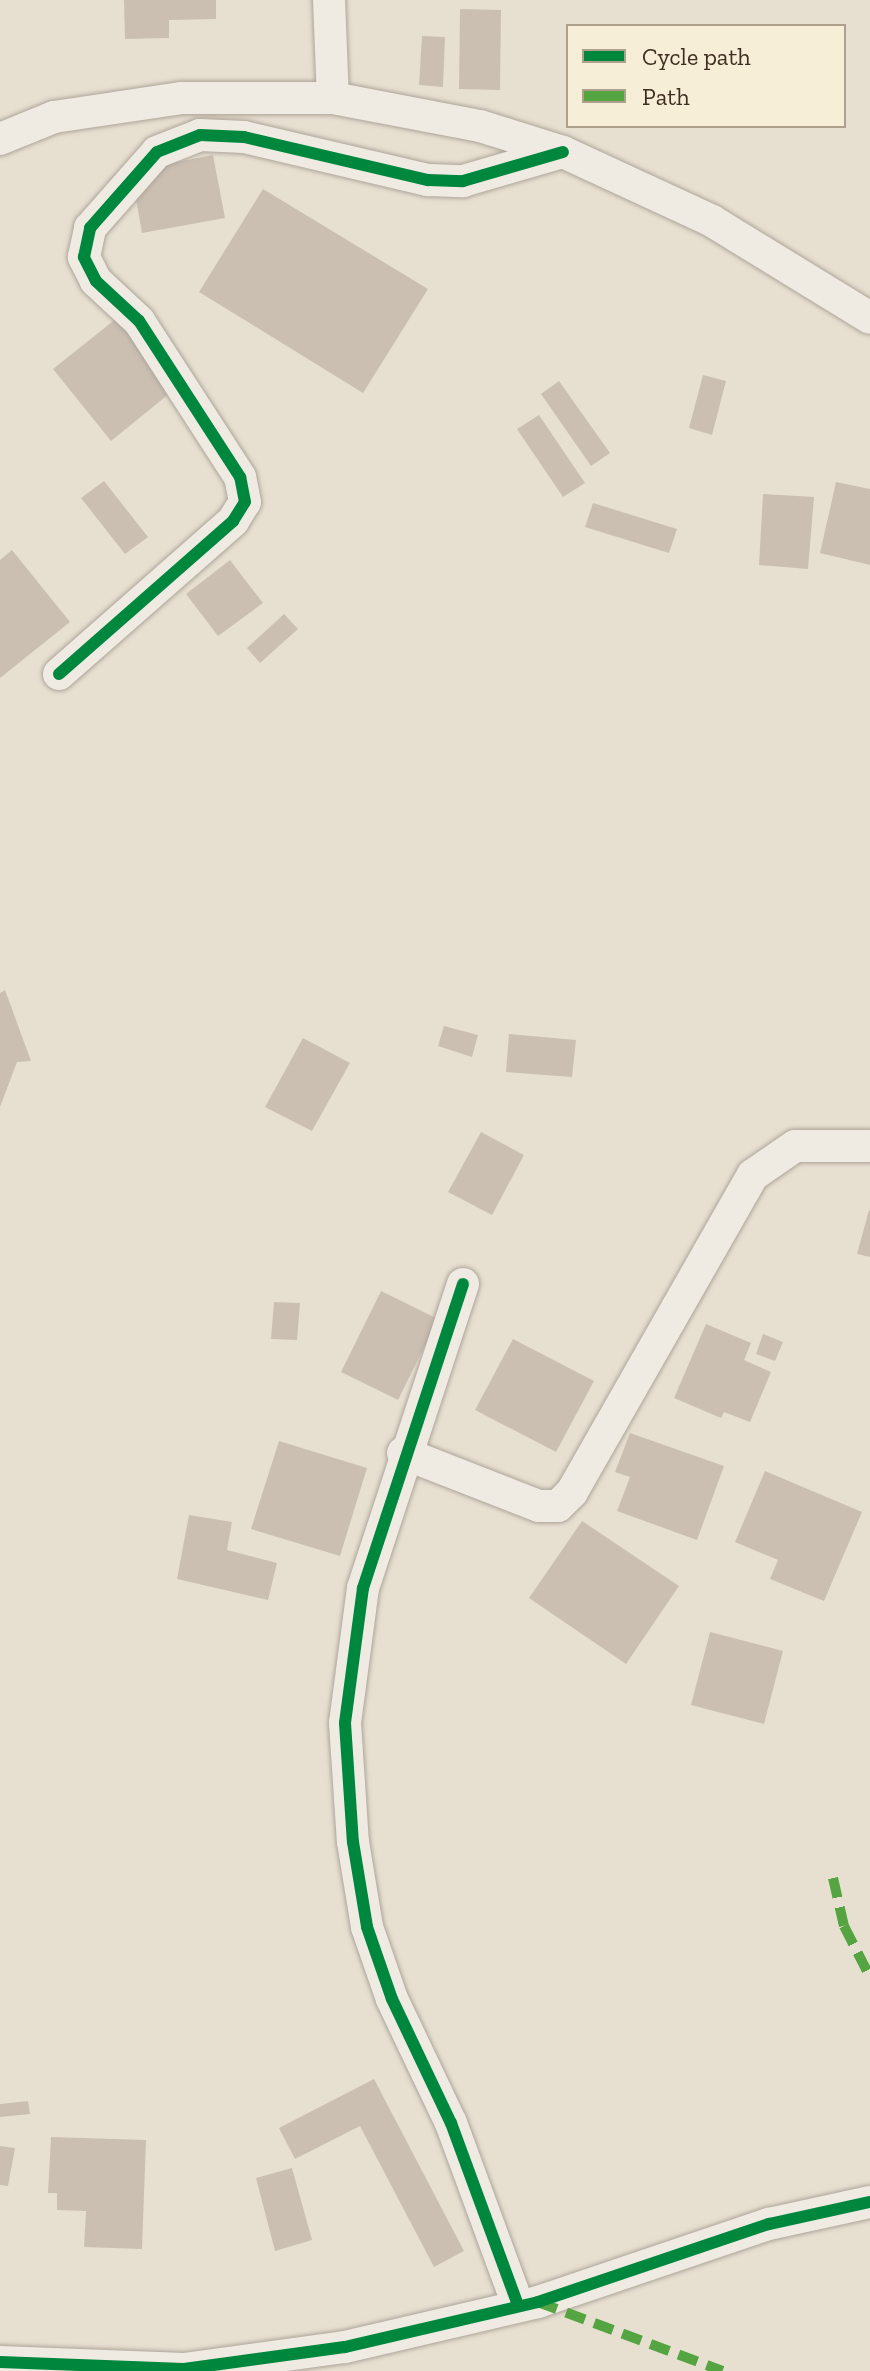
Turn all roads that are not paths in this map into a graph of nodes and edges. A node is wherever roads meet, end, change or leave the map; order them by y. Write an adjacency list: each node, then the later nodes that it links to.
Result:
1 (329, 0): 2 (street)
2 (333, 98): 3 (street); 4 (street)
3 (0, 139)
4 (563, 152): 5 (street); 6 (street)
5 (870, 318)
6 (59, 674)
7 (870, 1146): 9 (street)
8 (463, 1284): 9 (street)
9 (403, 1453): 11 (street)
10 (870, 2202): 11 (street)
11 (518, 2305): 13 (street)
12 (0, 2362): 13 (street)
13 (184, 2370)

